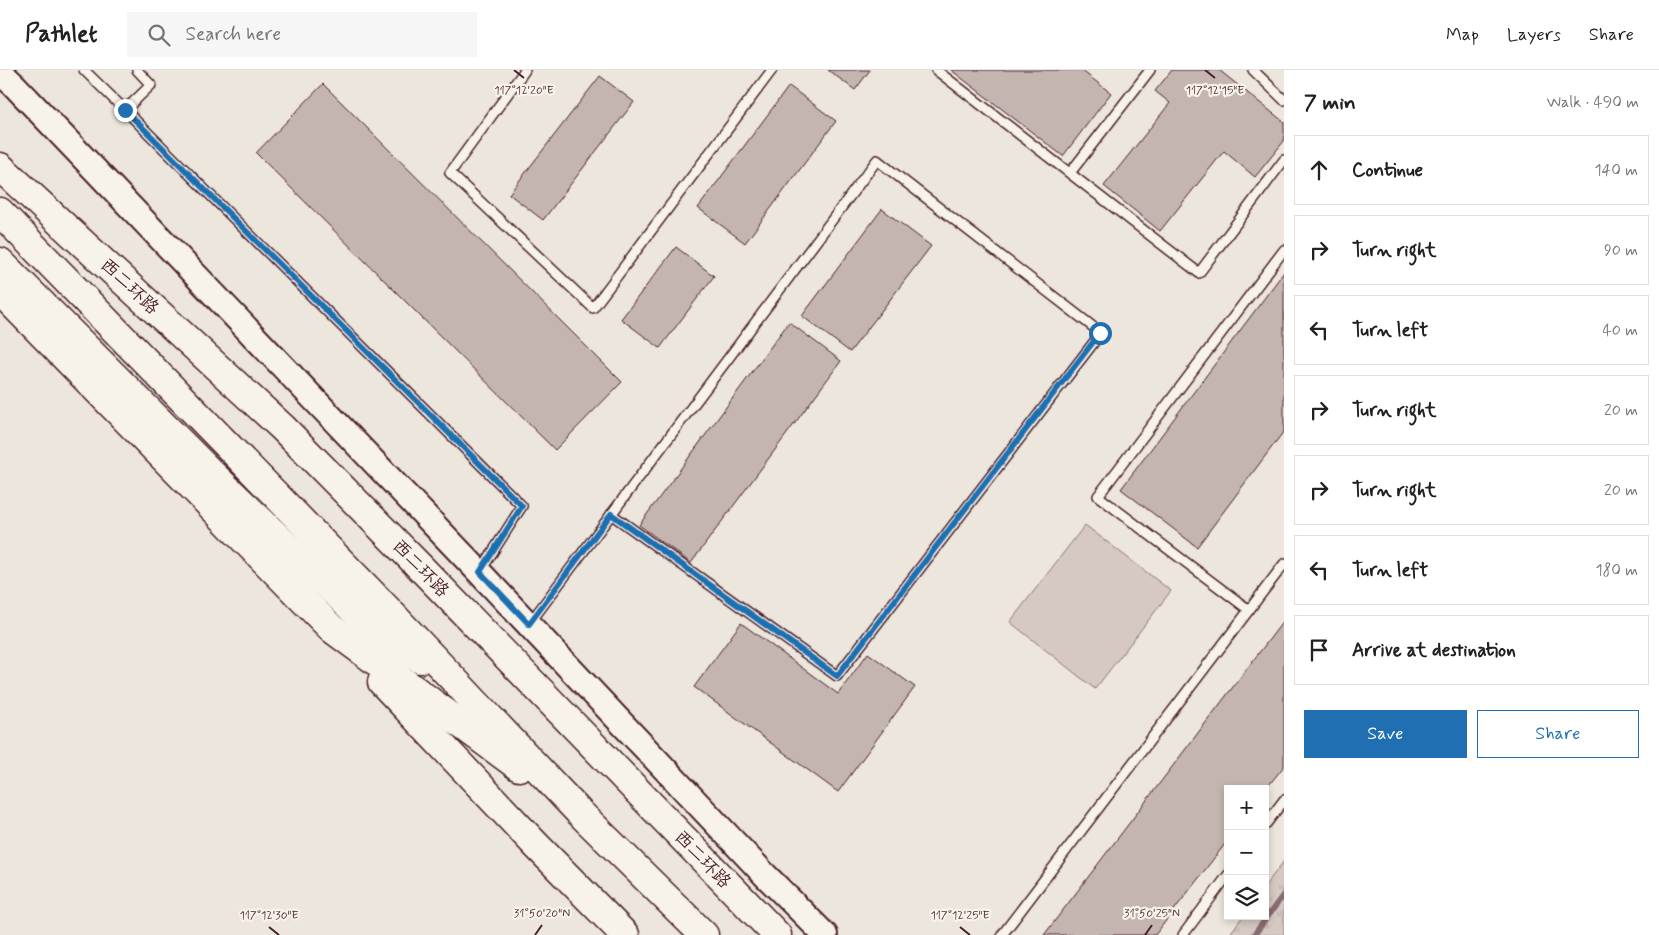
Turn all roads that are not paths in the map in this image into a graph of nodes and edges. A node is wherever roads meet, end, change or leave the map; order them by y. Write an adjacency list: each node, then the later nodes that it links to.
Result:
1 (84, 70): 10 (lane)
2 (136, 70): 10 (lane)
3 (525, 70): 4 (lane)
4 (772, 70)
5 (936, 70): 13 (lane)
6 (1150, 70): 13 (lane)
7 (1253, 70): 9 (lane)
8 (0, 72): 20 (street)
9 (1284, 100)
10 (125, 110): 20 (lane)
11 (1284, 160): 13 (lane)
12 (0, 166): 31 (highway, 西二环路)
13 (1070, 173)
14 (0, 212): 24 (highway)
15 (1284, 250): 21 (lane)
16 (0, 262): 24 (highway)
17 (0, 291): 23 (highway)
18 (611, 514): 18 (lane); 22 (lane)
19 (1284, 564): 21 (lane)
20 (480, 572): 22 (street)
21 (1249, 610): 33 (lane)
22 (529, 624): 32 (street)
23 (331, 628): 26 (highway); 29 (highway)
24 (454, 680): 26 (highway)
25 (1284, 800): 27 (lane)
26 (578, 811): 30 (highway)
27 (1269, 820)
28 (1224, 880): 34 (lane)
29 (625, 935)
30 (704, 935)
31 (776, 935)
32 (825, 935)
33 (1002, 935)
34 (1183, 935)

